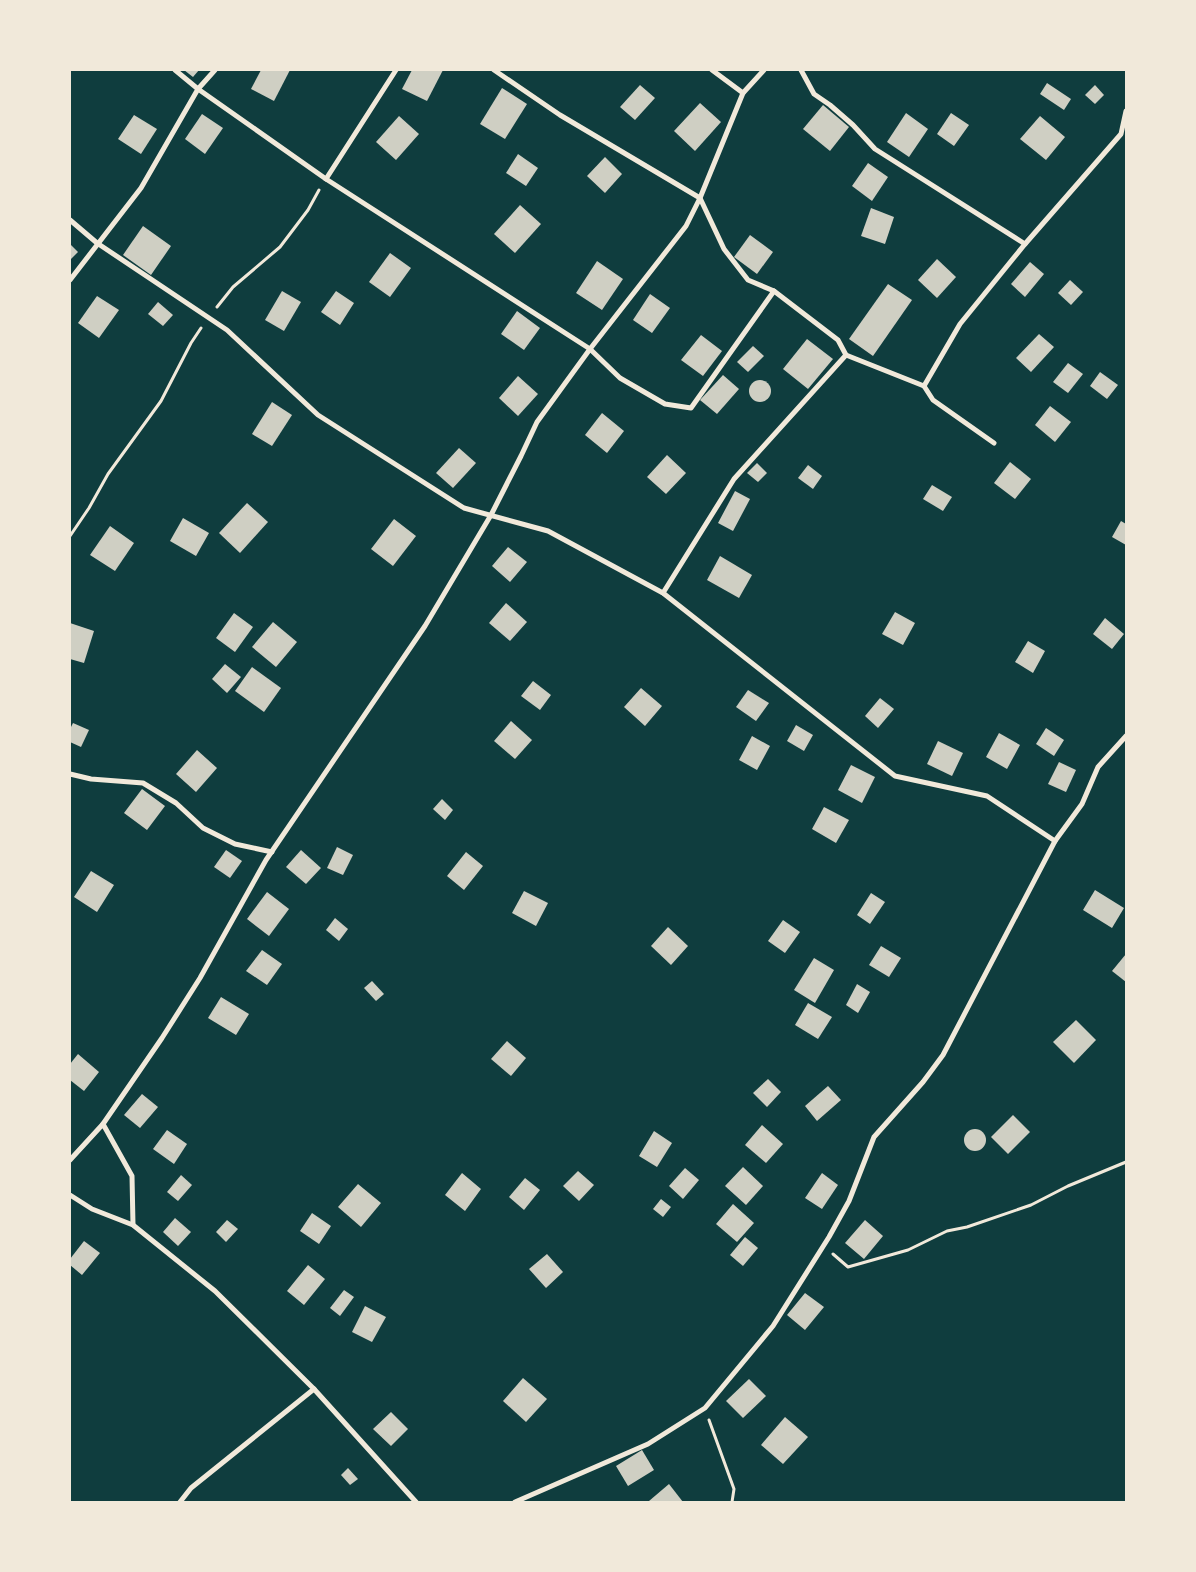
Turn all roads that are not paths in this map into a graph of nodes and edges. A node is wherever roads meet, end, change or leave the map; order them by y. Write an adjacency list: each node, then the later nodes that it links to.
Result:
1 (175, 70): 8 (street)
2 (215, 70): 8 (street)
3 (396, 70): 11 (street)
4 (494, 70): 12 (street)
5 (712, 70): 9 (street)
6 (764, 70): 9 (street)
7 (801, 70): 15 (street)
8 (198, 89): 11 (street); 14 (street)
9 (743, 93): 12 (street)
10 (1126, 111): 15 (street)
11 (326, 179): 18 (street)
12 (700, 198): 17 (street); 18 (street)
13 (70, 220): 14 (street)
14 (97, 243): 16 (street); 22 (street)
15 (1025, 244): 20 (street)
16 (70, 280)
17 (774, 291): 18 (street); 19 (street)
18 (590, 349): 22 (street)
19 (846, 355): 20 (street); 23 (street)
20 (924, 386): 21 (street)
21 (994, 443)
22 (491, 515): 23 (street); 27 (street)
23 (663, 593): 26 (street)
24 (1126, 736): 26 (street)
25 (70, 774): 27 (street)
26 (1055, 842): 35 (street)
27 (272, 852): 28 (street)
28 (103, 1124): 29 (street); 31 (street)
29 (70, 1160)
30 (70, 1195): 31 (street)
31 (133, 1225): 32 (street)
32 (314, 1389): 33 (street); 34 (street)
33 (180, 1502)
34 (416, 1502)
35 (515, 1502)

